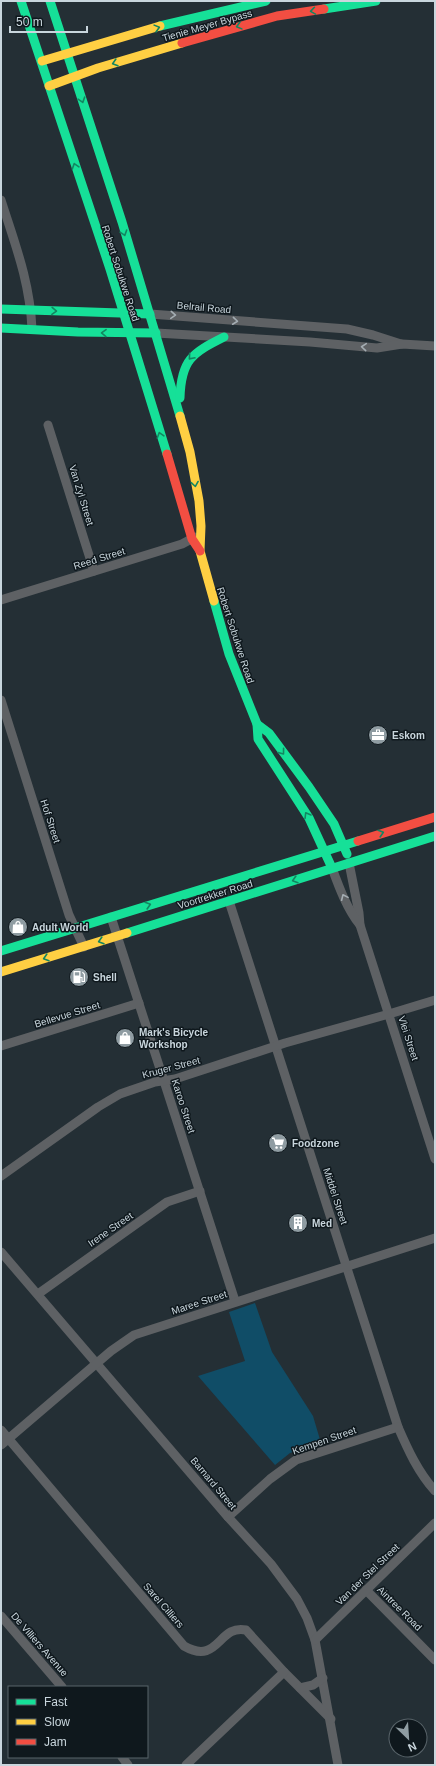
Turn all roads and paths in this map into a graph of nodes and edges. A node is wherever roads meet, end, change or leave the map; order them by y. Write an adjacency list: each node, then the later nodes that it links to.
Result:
1 (21, 1): 6 (main road, Robert Sobukwe Road)
2 (50, 1): 5 (main road, Robert Sobukwe Road)
3 (266, 1): 5 (main road, Tienie Meyer Bypass, one-way to 3)
4 (376, 1): 7 (main road, Tienie Meyer Bypass, one-way to 7)
5 (67, 53): 6 (main road, Tienie Meyer Bypass); 7 (main road, Robert Sobukwe Road)
6 (42, 61): 8 (main road, Robert Sobukwe Road)
7 (74, 76): 8 (main road, Tienie Meyer Bypass); 13 (main road, Robert Sobukwe Road, one-way to 13)
8 (49, 86): 12 (main road, Robert Sobukwe Road, one-way to 8)
9 (1, 200): 11 (street)
10 (1, 309): 11 (main road, Belrail Road)
11 (31, 310): 12 (main road, Belrail Road, one-way to 12); 15 (street)
12 (123, 313): 13 (main road, Belrail Road); 16 (main road, Robert Sobukwe Road)
13 (150, 314): 17 (main road, Robert Sobukwe Road); 19 (street, Belrail Road, one-way to 19)
14 (1, 328): 15 (main road, Belrail Road)
15 (32, 329): 16 (main road, Belrail Road, one-way to 15)
16 (130, 333): 17 (main road, Belrail Road); 24 (main road, Robert Sobukwe Road, one-way to 16)
17 (156, 333): 18 (street, Belrail Road); 21 (main road, Robert Sobukwe Road)
18 (224, 337): 19 (street, Belrail Road, one-way to 18); 21 (main road, one-way to 21)
19 (402, 344): 20 (street, Belrail Road)
20 (435, 346)
21 (180, 413): 23 (main road, Robert Sobukwe Road, one-way to 23)
22 (48, 425): 26 (street, Van Zyl Street)
23 (202, 534): 24 (street, Reed Street); 25 (main road, Robert Sobukwe Road)
24 (192, 539): 25 (main road, Robert Sobukwe Road); 26 (street, Reed Street)
25 (200, 551): 29 (main road, Robert Sobukwe Road)
26 (94, 571): 27 (street, Reed Street)
27 (1, 600)
28 (1, 700): 39 (street, Hof Street)
29 (257, 724): 32 (main road, Robert Sobukwe Road, one-way to 32); 33 (main road, Robert Sobukwe Road, one-way to 29)
30 (435, 816): 32 (main road, Voortrekker Road, one-way to 30)
31 (435, 836): 34 (main road, Voortrekker Road)
32 (344, 844): 33 (main road, Voortrekker Road); 34 (main road, Robert Sobukwe Road)
33 (325, 850): 35 (main road, Robert Sobukwe Road); 37 (main road, Voortrekker Road, one-way to 33)
34 (349, 863): 35 (main road, Voortrekker Road); 38 (street, Vlei Street)
35 (332, 868): 36 (main road, Voortrekker Road, one-way to 36); 38 (street, Vlei Street, one-way to 35)
36 (229, 901): 40 (main road, Voortrekker Road); 48 (street, Middel Street)
37 (111, 917): 39 (main road, Voortrekker Road); 40 (street, Karoo Street)
38 (360, 925): 46 (street, Vlei Street)
39 (75, 928): 41 (street, Hof Street); 42 (main road, Voortrekker Road)
40 (118, 936): 41 (main road, Voortrekker Road, one-way to 41); 45 (street, Karoo Street)
41 (84, 946): 43 (main road, Voortrekker Road, one-way to 43)
42 (1, 951)
43 (1, 972)
44 (435, 1000): 46 (street, Kruger Street)
45 (139, 1003): 47 (street, Bellevue Street); 49 (street, Karoo Street)
46 (390, 1014): 48 (street, Kruger Street); 50 (street, Vlei Street)
47 (1, 1046)
48 (276, 1046): 49 (street, Kruger Street); 55 (street, Middel Street)
49 (164, 1080): 51 (street, Kruger Street); 52 (street, Karoo Street)
50 (435, 1159)
51 (1, 1176)
52 (200, 1191): 56 (street, Irene Street); 57 (street, Karoo Street)
53 (435, 1238): 55 (street, Maree Street)
54 (1, 1252): 56 (street, Barnard Street)
55 (347, 1266): 57 (street, Maree Street); 59 (street, Middel Street)
56 (38, 1294): 58 (street, Barnard Street)
57 (235, 1301): 58 (street, Maree Street)
58 (96, 1363): 61 (street, Maree Street); 63 (street, Barnard Street)
59 (398, 1426): 62 (street, Middel Street); 63 (street, Kempen Street)
60 (1, 1430): 61 (street, Sarel Cilliers)
61 (4, 1442): 69 (street, Sarel Cilliers)
62 (435, 1491)
63 (228, 1517): 67 (street, Barnard Street)
64 (435, 1523): 65 (street, Van der Stel Street)
65 (366, 1590): 67 (street, Van der Stel Street); 68 (street, Aintree Road)
66 (1, 1616): 71 (street, De Villiers Avenue)
67 (315, 1640): 70 (street, Barnard Street)
68 (435, 1660)
69 (284, 1672): 72 (street, Sarel Cilliers); 74 (street)
70 (323, 1678): 72 (street); 73 (street, Barnard Street)
71 (61, 1686)
72 (300, 1688): 73 (street, Sarel Cilliers)
73 (331, 1719): 75 (street, Barnard Street)
74 (186, 1765)
75 (338, 1765)

